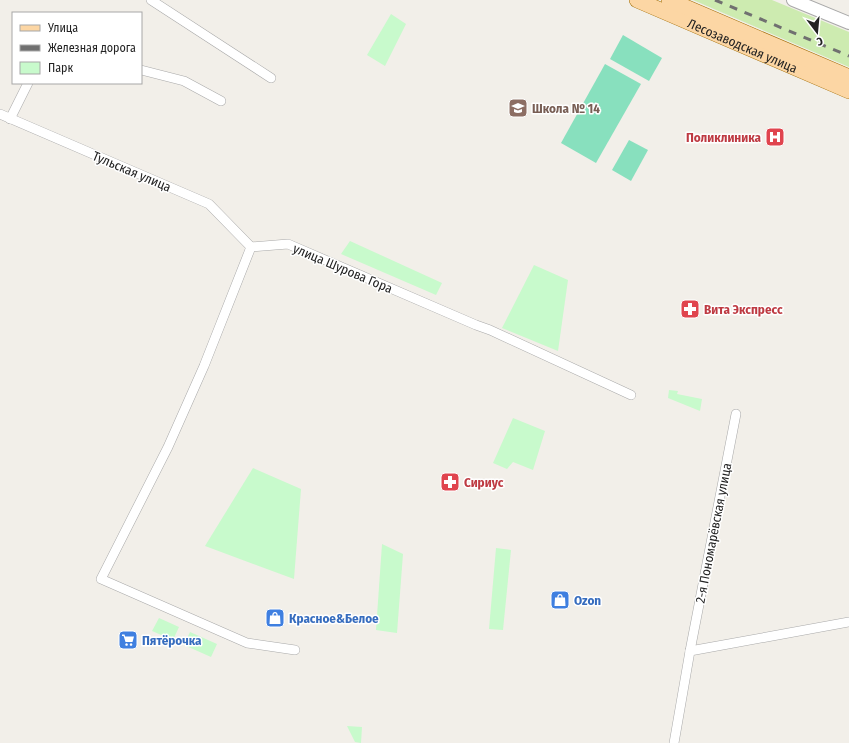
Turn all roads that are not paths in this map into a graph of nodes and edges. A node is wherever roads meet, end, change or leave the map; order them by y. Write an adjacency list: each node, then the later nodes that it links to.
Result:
1 (152, 0): 8 (street)
2 (637, 0): 10 (main road, Лесозаводская улица)
3 (669, 0): 7 (main road, Лесозаводская улица)
4 (793, 0): 5 (street)
5 (849, 23)
6 (142, 70): 11 (street)
7 (849, 77)
8 (271, 78)
9 (28, 84): 13 (street)
10 (849, 90)
11 (220, 101)
12 (0, 114): 13 (street, Тульская улица)
13 (10, 119): 14 (street, Тульская улица)
14 (251, 247): 15 (street, улица Шурова Гора); 18 (street)
15 (630, 395)
16 (736, 414): 19 (street, 2-я Пономарёвская улица)
17 (849, 622): 19 (street)
18 (295, 650)
19 (690, 651): 20 (street, 2-я Пономарёвская улица)
20 (674, 743)

